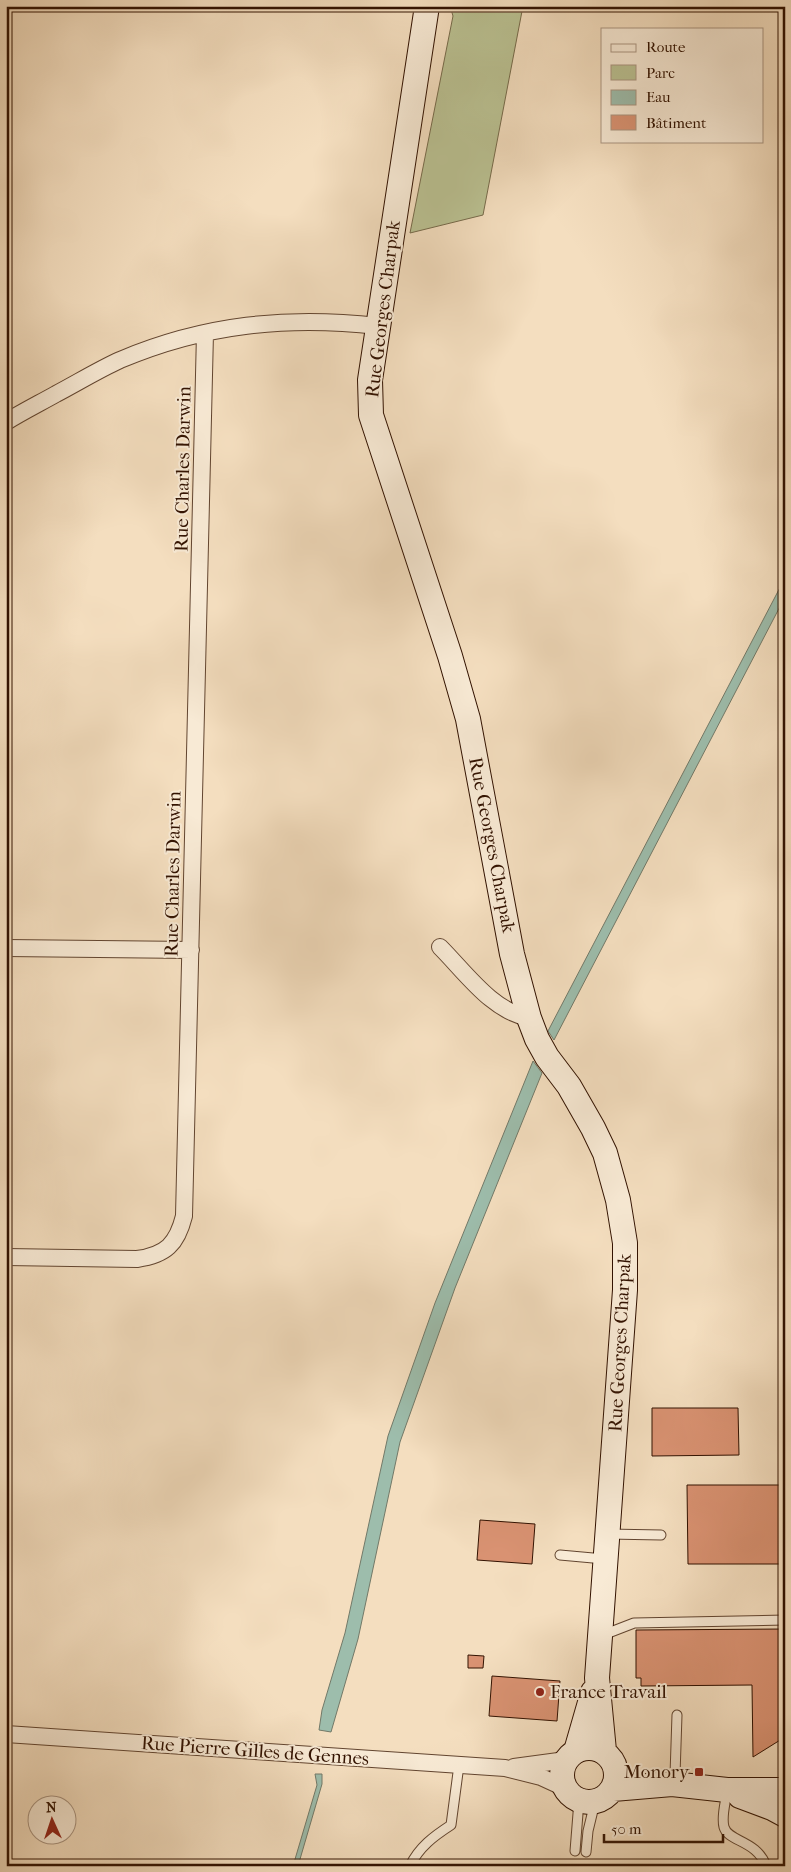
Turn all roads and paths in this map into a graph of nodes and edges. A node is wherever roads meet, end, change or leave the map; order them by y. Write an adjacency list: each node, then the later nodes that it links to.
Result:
1 (427, 6): 2 (street, Rue Georges Charpak)
2 (378, 326): 3 (street); 8 (street, Rue Georges Charpak)
3 (206, 333): 4 (street); 7 (street, Rue Charles Darwin)
4 (7, 422)
5 (440, 947): 8 (street)
6 (6, 948): 7 (street)
7 (191, 950): 9 (street, Rue Charles Darwin)
8 (529, 1018): 10 (street, Rue Georges Charpak)
9 (6, 1257)
10 (608, 1534): 11 (lane); 13 (street, Rue Georges Charpak)
11 (661, 1535)
12 (560, 1555): 13 (lane)
13 (606, 1559): 15 (street, Rue Georges Charpak)
14 (785, 1620): 15 (lane)
15 (600, 1636): 16 (street, Rue Georges Charpak)
16 (597, 1678): 19 (street, Rue Georges Charpak); 20 (street, Rue Georges Charpak)
17 (677, 1715): 23 (lane)
18 (6, 1734): 21 (street, Rue Pierre Gilles de Gennes)
19 (571, 1756): 20 (street); 22 (street, Rue Pierre Gilles de Gennes); 26 (street)
20 (609, 1758): 23 (street, Rue Pierre Gilles de Gennes); 26 (street)
21 (459, 1765): 22 (street, Rue Pierre Gilles de Gennes); 30 (lane)
22 (504, 1768): 26 (street, Rue Pierre Gilles de Gennes)
23 (672, 1784): 24 (street, Rue Pierre Gilles de Gennes); 26 (street, Rue Pierre Gilles de Gennes)
24 (727, 1790): 25 (street); 27 (street); 31 (lane)
25 (785, 1790)
26 (588, 1795): 28 (lane); 29 (lane)
27 (785, 1815)
28 (575, 1850)
29 (586, 1852)
30 (410, 1866)
31 (766, 1866)

